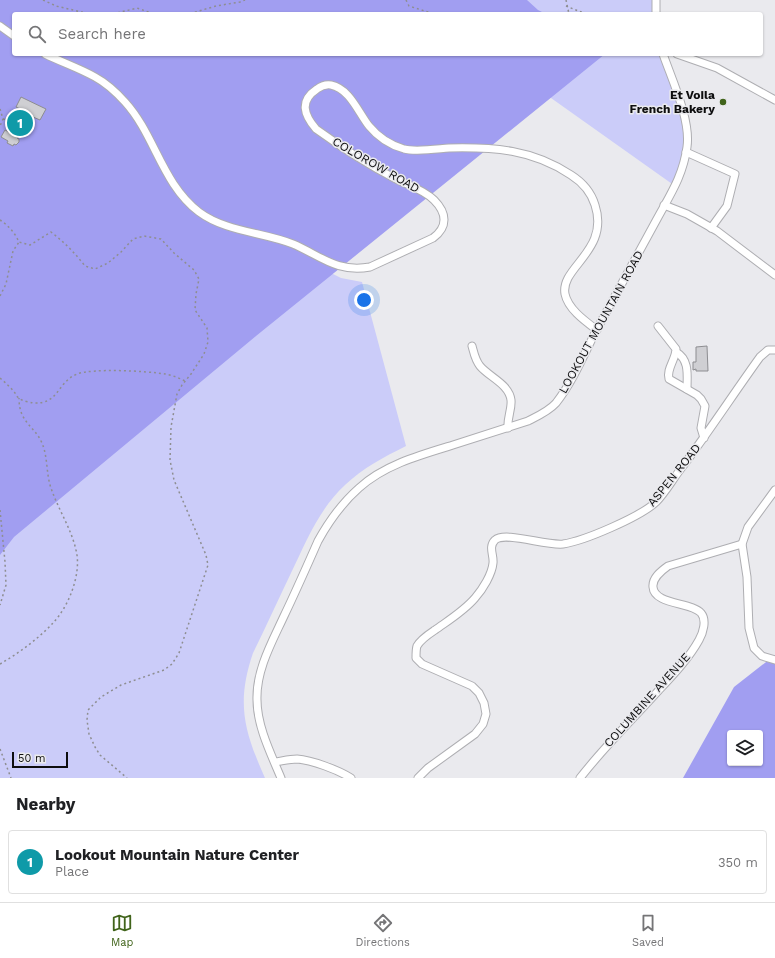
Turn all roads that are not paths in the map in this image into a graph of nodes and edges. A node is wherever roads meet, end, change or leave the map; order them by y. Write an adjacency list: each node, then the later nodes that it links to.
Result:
1 (656, 0): 2 (street)
2 (656, 12)
3 (0, 26): 4 (street)
4 (12, 35)
5 (49, 56): 14 (street, COLOROW ROAD)
6 (664, 56): 9 (street, LOOKOUT MOUNTAIN ROAD)
7 (683, 56): 8 (street)
8 (775, 100)
9 (686, 152): 10 (street, LOOKOUT MOUNTAIN ROAD); 11 (street)
10 (664, 205): 11 (street); 14 (street, LOOKOUT MOUNTAIN ROAD)
11 (711, 228): 12 (street)
12 (775, 275)
13 (658, 326): 17 (street)
14 (597, 330): 19 (street, LOOKOUT MOUNTAIN ROAD)
15 (472, 346): 19 (street)
16 (775, 350): 20 (street, ASPEN ROAD)
17 (676, 352): 18 (street); 18 (street)
18 (687, 389): 20 (street)
19 (508, 428): 24 (street, LOOKOUT MOUNTAIN ROAD)
20 (704, 438): 27 (street, ASPEN ROAD)
21 (775, 490): 22 (street)
22 (742, 544): 23 (street); 28 (street, COLUMBINE AVENUE)
23 (775, 660)
24 (275, 762): 25 (street, LOOKOUT MOUNTAIN ROAD); 26 (street)
25 (281, 778)
26 (351, 778)
27 (418, 778)
28 (580, 778)

